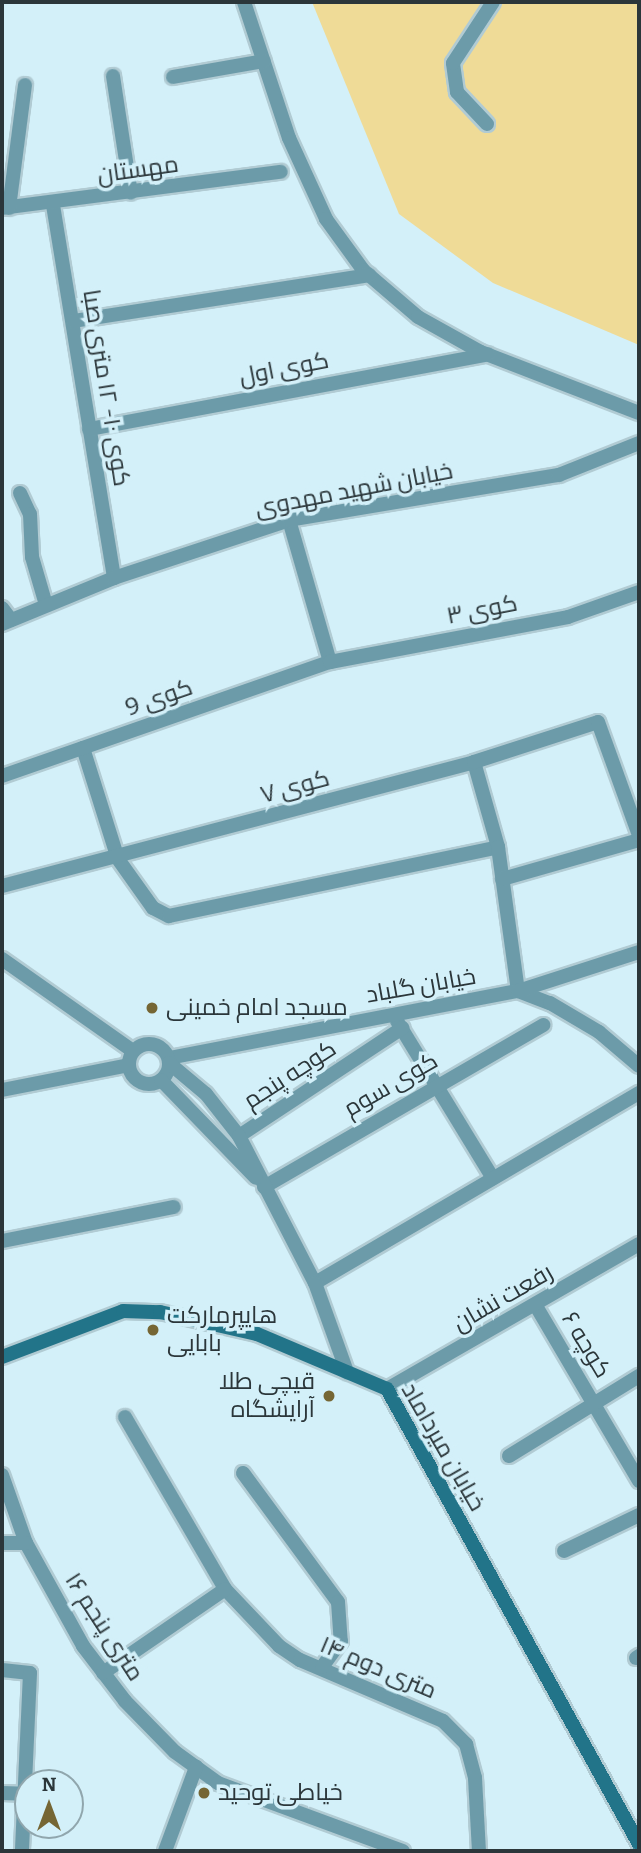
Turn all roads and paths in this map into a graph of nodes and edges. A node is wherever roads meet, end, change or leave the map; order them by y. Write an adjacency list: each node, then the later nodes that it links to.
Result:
1 (244, 2): 3 (street)
2 (493, 2): 7 (street)
3 (264, 61): 5 (street); 12 (street)
4 (113, 76): 9 (street)
5 (173, 77)
6 (25, 85): 11 (street)
7 (487, 124)
8 (281, 172): 9 (street, مهستان)
9 (131, 194): 10 (street, مهستان)
10 (53, 205): 11 (street, مهستان); 13 (street, کوی ۱۰- ۱۲ متری صبا)
11 (5, 208)
12 (369, 275): 13 (street); 14 (street)
13 (73, 321): 16 (street, کوی ۱۰- ۱۲ متری صبا)
14 (488, 354): 15 (street); 16 (street, کوی اول)
15 (639, 413)
16 (89, 429): 20 (street, کوی ۱۰- ۱۲ متری صبا)
17 (639, 443): 19 (street, خیابان شهید مهدوی)
18 (20, 493): 22 (street)
19 (289, 520): 20 (street, خیابان شهید مهدوی); 24 (street)
20 (114, 578): 22 (street, خیابان شهید مهدوی)
21 (639, 592): 24 (street, کوی ۳)
22 (46, 605): 23 (street, خیابان شهید مهدوی)
23 (5, 617)
24 (330, 662): 25 (street, کوی 9)
25 (82, 748): 27 (street, کوی 9); 30 (street)
26 (474, 762): 28 (street, کوی ۷); 29 (street); 30 (street, کوی ۷)
27 (2, 776)
28 (639, 838): 31 (street)
29 (498, 847): 30 (street); 31 (street)
30 (118, 859): 32 (street, کوی ۷)
31 (502, 879): 35 (street)
32 (2, 886)
33 (639, 951): 35 (street, خیابان گلباد)
34 (2, 959): 39 (street)
35 (518, 991): 36 (street, خیابان گلباد); 41 (street)
36 (392, 1014): 38 (street); 40 (street, خیابان گلباد)
37 (542, 1025): 43 (street, کوی سوم)
38 (402, 1028): 43 (street); 46 (street, کوچه پنجم)
39 (131, 1058): 40 (street); 42 (street); 44 (street)
40 (169, 1061): 42 (street); 46 (street)
41 (639, 1065)
42 (162, 1080): 48 (street)
43 (436, 1085): 47 (street); 48 (street, کوی سوم)
44 (2, 1090)
45 (639, 1093): 47 (street)
46 (239, 1136): 48 (street)
47 (493, 1178): 52 (street)
48 (264, 1187): 52 (street)
49 (174, 1207): 50 (street)
50 (2, 1241)
51 (639, 1244): 53 (street, رفعت نشان)
52 (315, 1283): 55 (street)
53 (536, 1306): 57 (street, رفعت نشان); 58 (street, کوچه ۶)
54 (2, 1357): 55 (main road, خیابان میرداماد)
55 (347, 1372): 57 (main road, خیابان میرداماد)
56 (639, 1376): 58 (street)
57 (387, 1389): 74 (main road, خیابان میرداماد)
58 (596, 1406): 60 (street); 63 (street, کوچه ۶)
59 (125, 1417): 68 (street, ۱۴ متری دوم)
60 (509, 1456)
61 (243, 1473): 69 (street)
62 (2, 1475): 66 (street, ۱۶ متری پنجم)
63 (639, 1479)
64 (639, 1515): 67 (street)
65 (2, 1543): 66 (street)
66 (26, 1544): 71 (street, ۱۶ متری پنجم)
67 (564, 1551)
68 (225, 1589): 69 (street, ۱۴ متری دوم); 71 (street)
69 (322, 1667): 77 (street, ۱۴ متری دوم)
70 (2, 1670): 73 (street)
71 (103, 1672): 72 (street, ۱۶ متری پنجم)
72 (196, 1767): 75 (street); 76 (street, ۱۶ متری پنجم)
73 (26, 1769)
74 (639, 1844)
75 (165, 1851)
76 (403, 1851)
77 (479, 1851)

